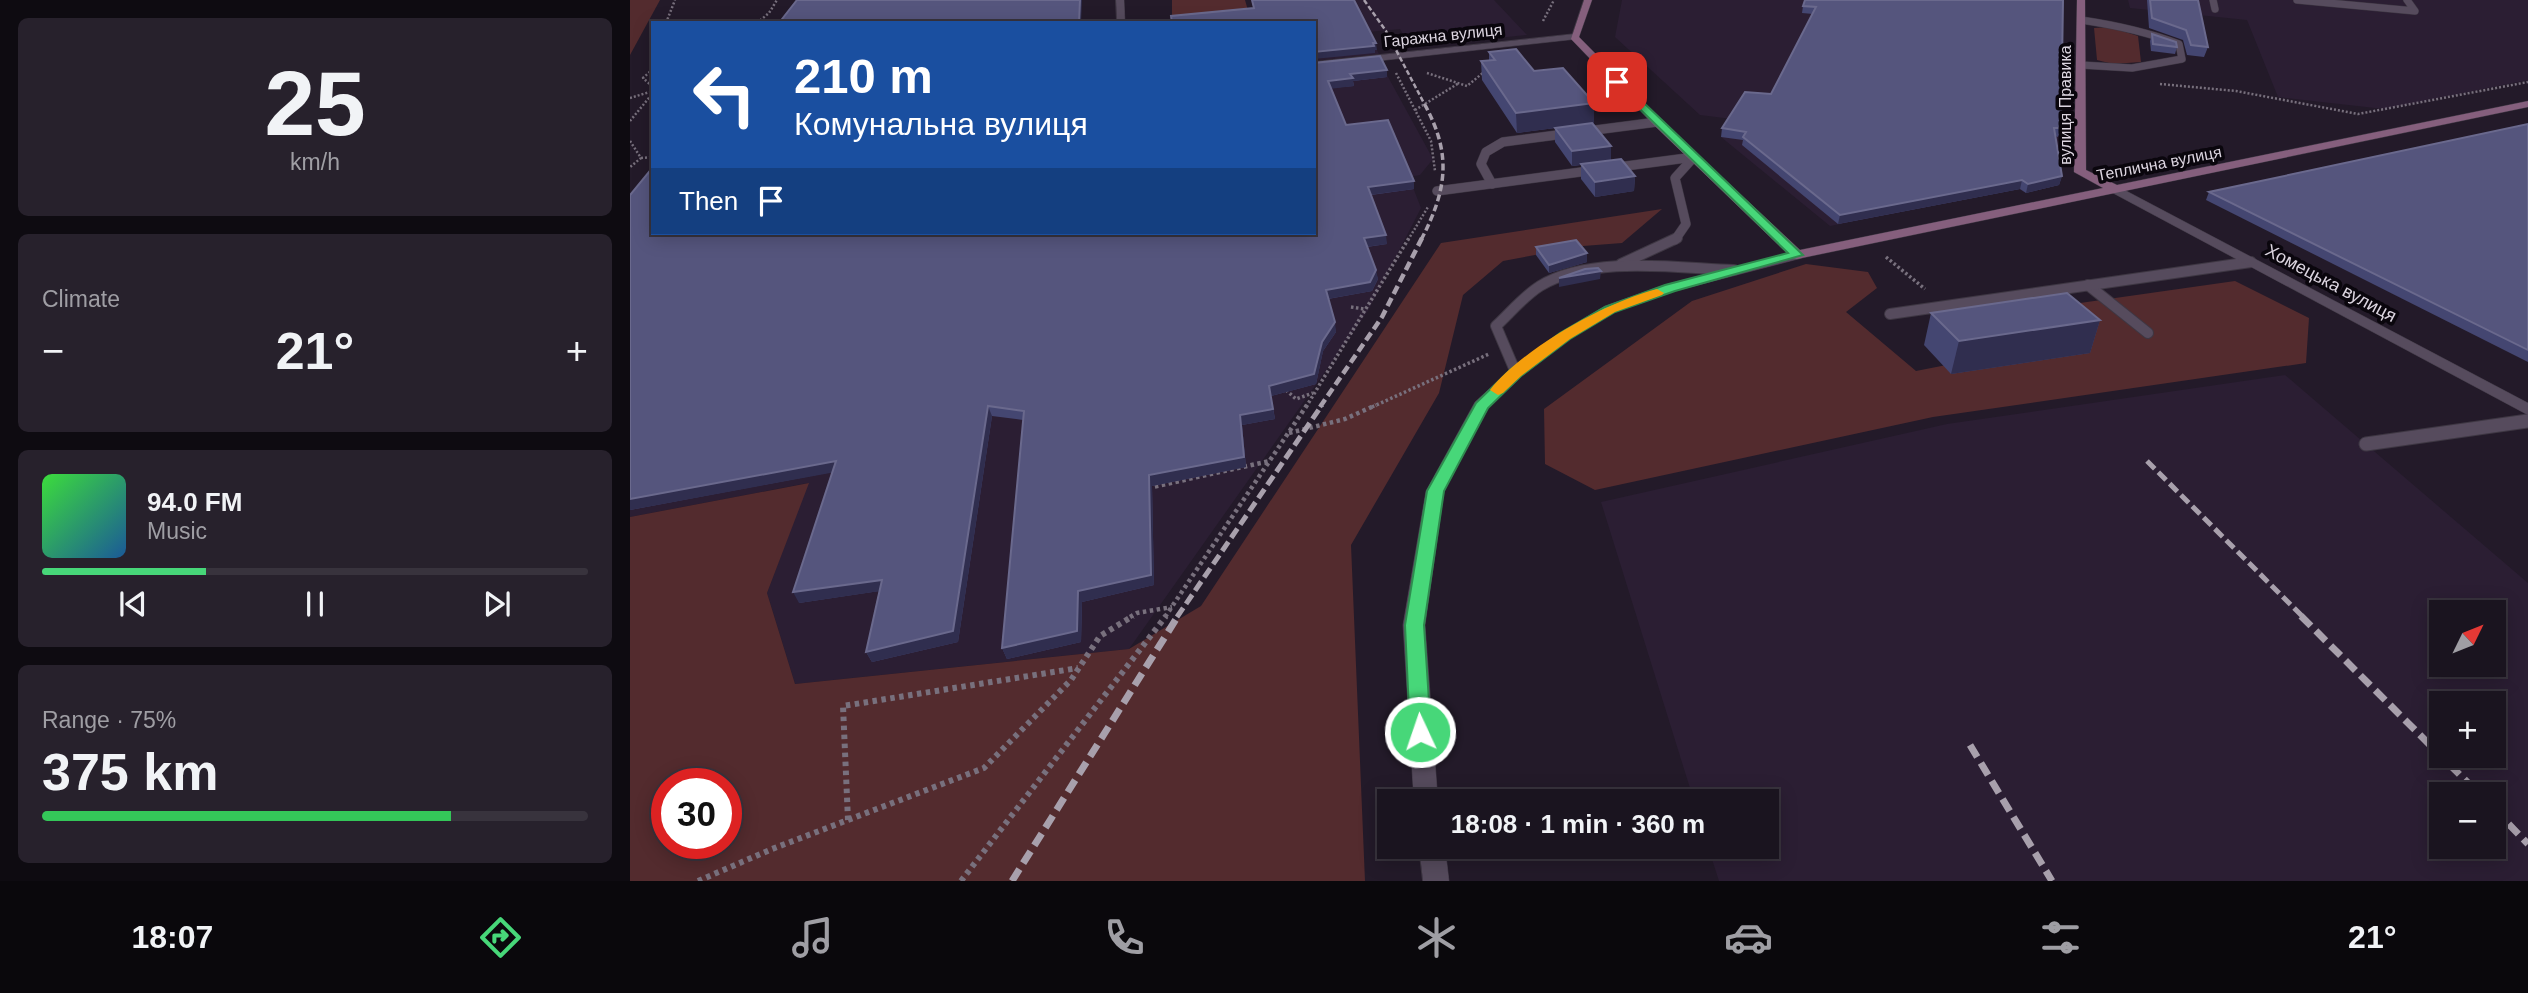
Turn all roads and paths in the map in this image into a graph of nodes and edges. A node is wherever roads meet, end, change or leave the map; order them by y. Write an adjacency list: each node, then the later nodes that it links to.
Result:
1 (675, 0): 13 (path)
2 (777, 0): 14 (path)
3 (1120, 0): 15 (street)
4 (1554, 0): 11 (path)
5 (1588, 0): 16 (street)
6 (2081, 0): 12 (street, вулиця Правика)
7 (2213, 0): 10 (lane)
8 (2297, 0): 9 (lane)
9 (2407, 0)
10 (2215, 9)
11 (1549, 12)
12 (2081, 20): 19 (street, вулиця Правика); 19 (lane)
13 (666, 21)
14 (759, 21)
15 (1121, 21)
16 (1574, 37): 17 (street, Гаражна вулиця); 35 (street)
17 (1387, 57): 18 (street, Гаражна вулиця); 31 (path)
18 (1316, 65)
19 (2081, 65): 43 (street, вулиця Правика)
20 (1487, 69): 25 (path)
21 (651, 71): 26 (path)
22 (2528, 82): 32 (path)
23 (1460, 83): 31 (path)
24 (2153, 84): 32 (path)
25 (1467, 86)
26 (651, 88)
27 (651, 91): 29 (path)
28 (651, 93): 34 (path)
29 (630, 98)
30 (2528, 104): 43 (street, Теплична вулиця)
31 (1415, 110): 41 (path)
32 (2358, 114): 33 (path)
33 (2371, 116)
34 (630, 121)
35 (1657, 122): 38 (street); 42 (lane)
36 (630, 141): 39 (path)
37 (651, 157): 39 (path)
38 (1693, 157): 42 (lane); 46 (street); 49 (lane)
39 (641, 158): 40 (path)
40 (630, 167)
41 (1435, 173)
42 (1492, 184): 44 (lane)
43 (2115, 189): 46 (street, Теплична вулиця); 47 (street, Хомецька вулиця)
44 (1437, 191)
45 (1430, 204): 54 (path)
46 (1797, 255): 50 (street)
47 (2251, 262): 51 (lane); 61 (street, Хомецька вулиця)
48 (1894, 263): 52 (path)
49 (1618, 266): 50 (lane); 57 (lane)
50 (1734, 271): 58 (street)
51 (2088, 285): 55 (lane); 56 (lane)
52 (1923, 288)
53 (1351, 307): 54 (path)
54 (1365, 309): 60 (path)
55 (1890, 314)
56 (2148, 332)
57 (1505, 348): 58 (lane); 63 (path)
58 (1516, 373): 69 (street)
59 (1286, 390): 60 (path)
60 (1314, 393): 63 (path)
61 (2528, 410)
62 (2528, 421): 64 (lane)
63 (1288, 433): 65 (path)
64 (2366, 444)
65 (1270, 460): 66 (path); 67 (path)
66 (1141, 489)
67 (1173, 606): 68 (path); 73 (path)
68 (1079, 668): 70 (path); 70 (path)
69 (1425, 789)
70 (848, 820): 72 (path)
71 (1433, 859): 74 (street)
72 (698, 881)
73 (961, 881)
74 (1436, 881)

